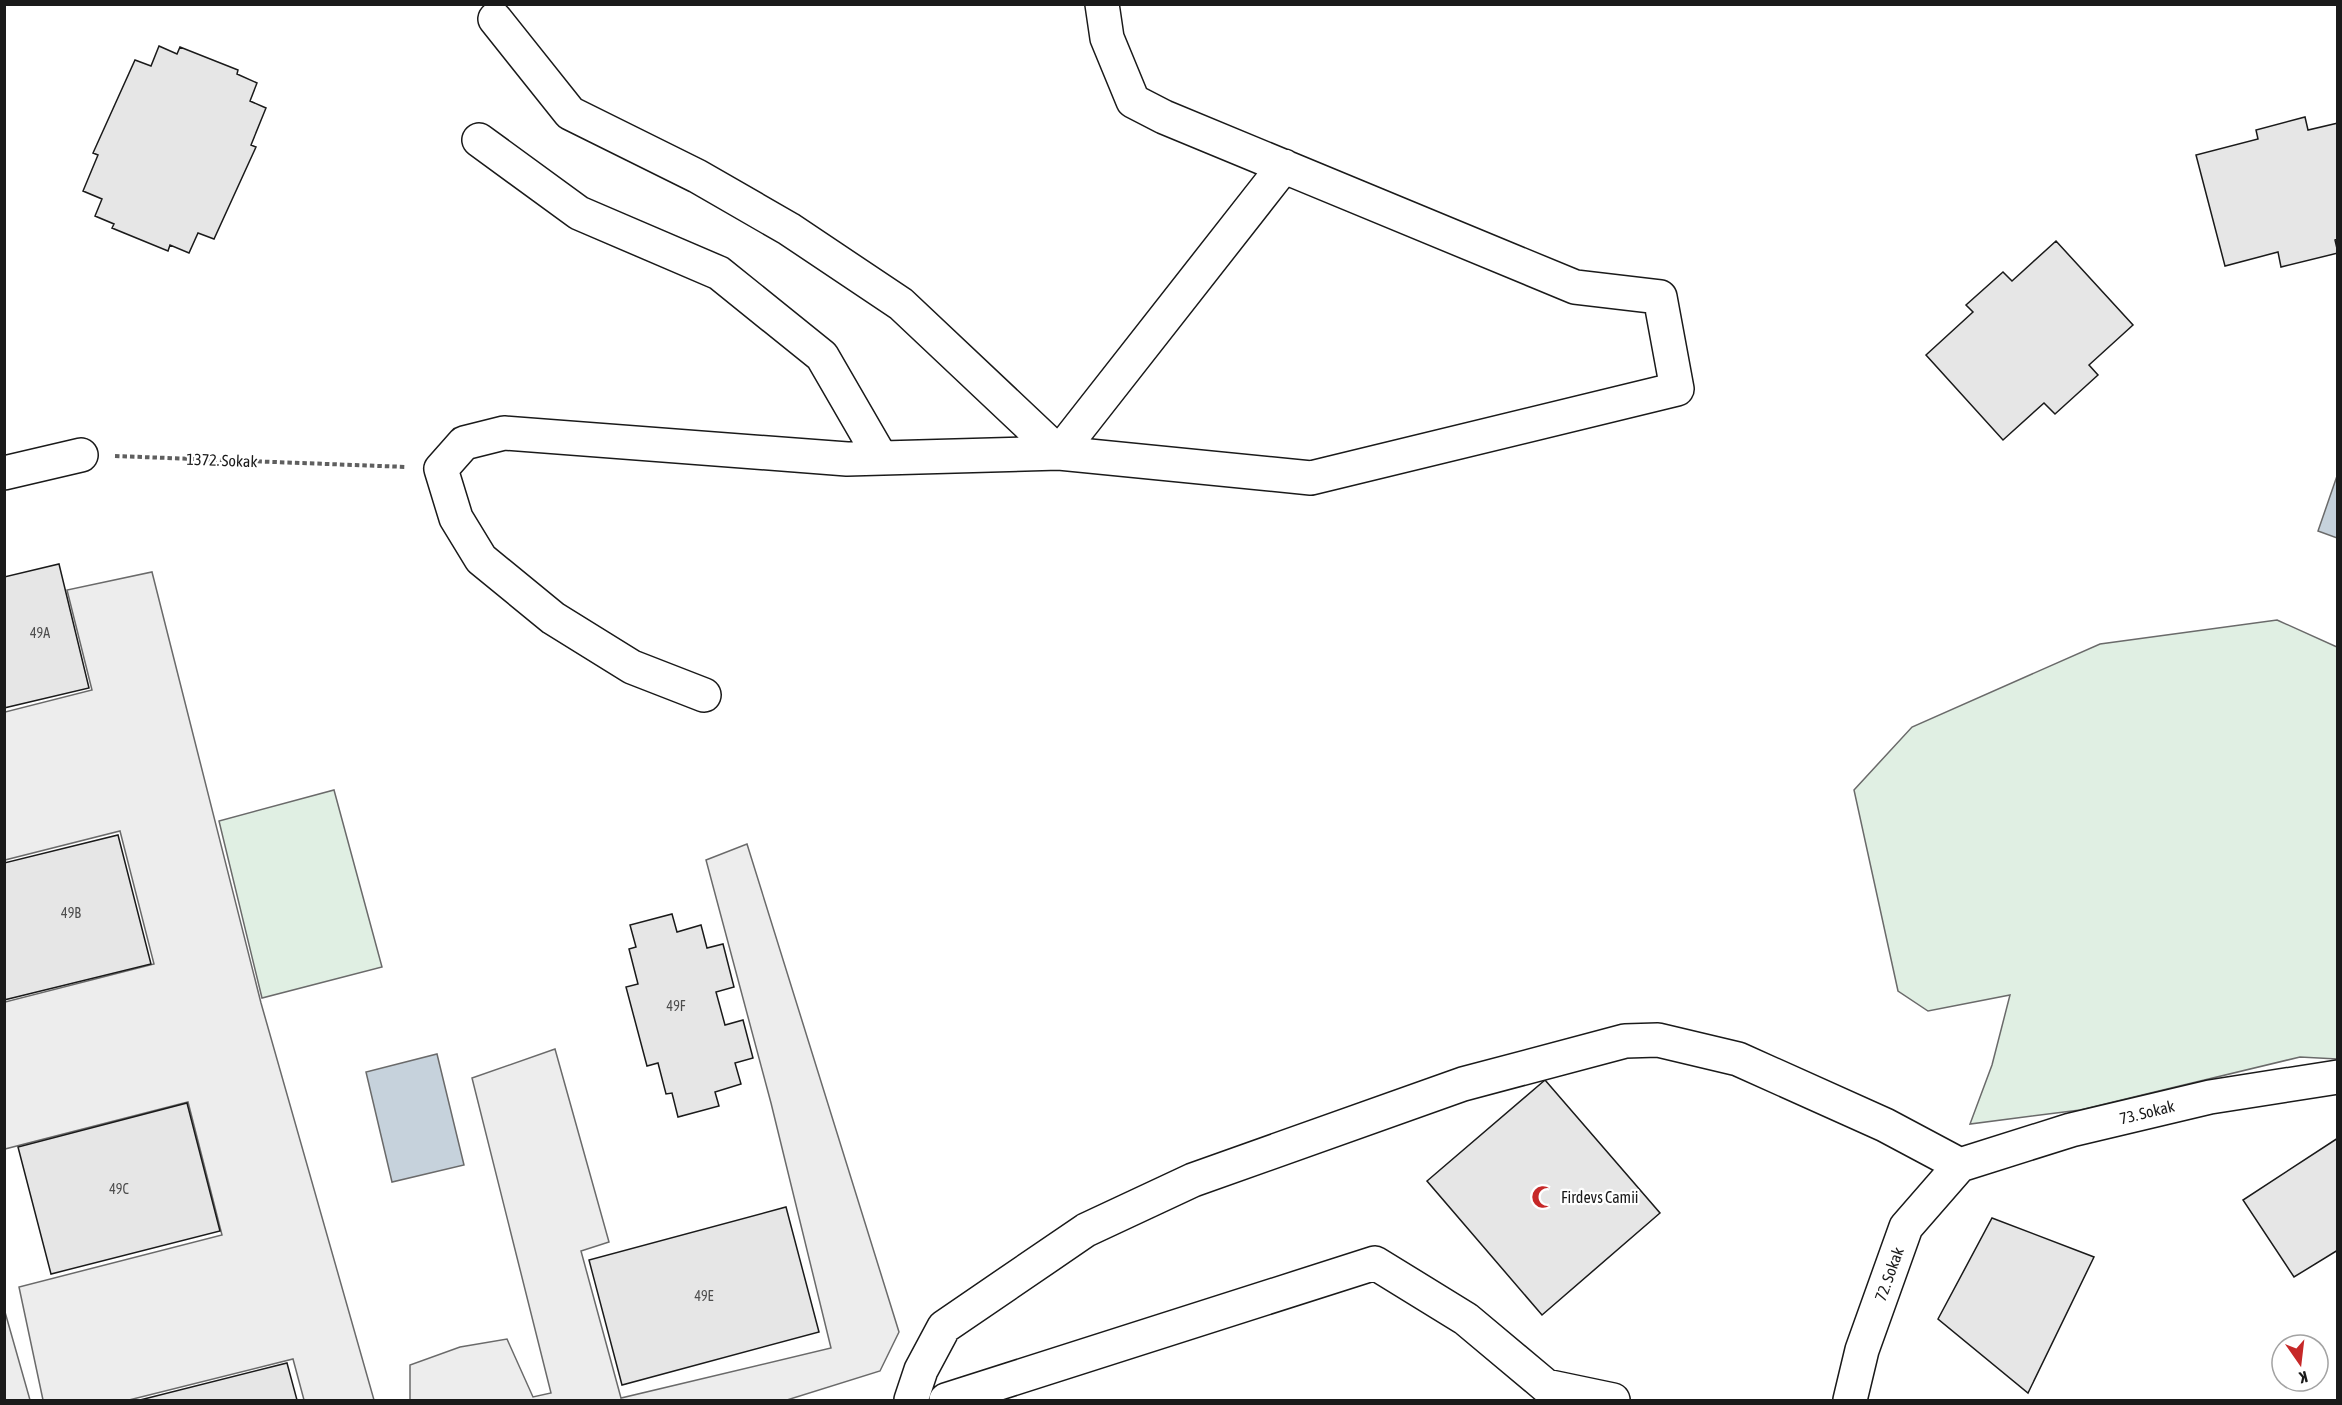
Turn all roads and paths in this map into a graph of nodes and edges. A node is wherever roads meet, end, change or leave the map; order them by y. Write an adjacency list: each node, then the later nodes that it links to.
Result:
1 (1102, 4): 4 (street)
2 (495, 19): 5 (street)
3 (479, 140): 7 (street)
4 (1284, 166): 5 (street); 5 (street)
5 (1059, 453): 7 (street)
6 (81, 455): 8 (path, 1372. Sokak); 9 (street)
7 (881, 458): 8 (street)
8 (441, 469): 10 (street)
9 (4, 473)
10 (704, 694)
11 (2337, 1077): 12 (street, 73. Sokak)
12 (1960, 1165): 13 (street); 16 (street, 72. Sokak)
13 (911, 1401)
14 (946, 1401): 15 (street)
15 (1613, 1401)
16 (1850, 1401)

